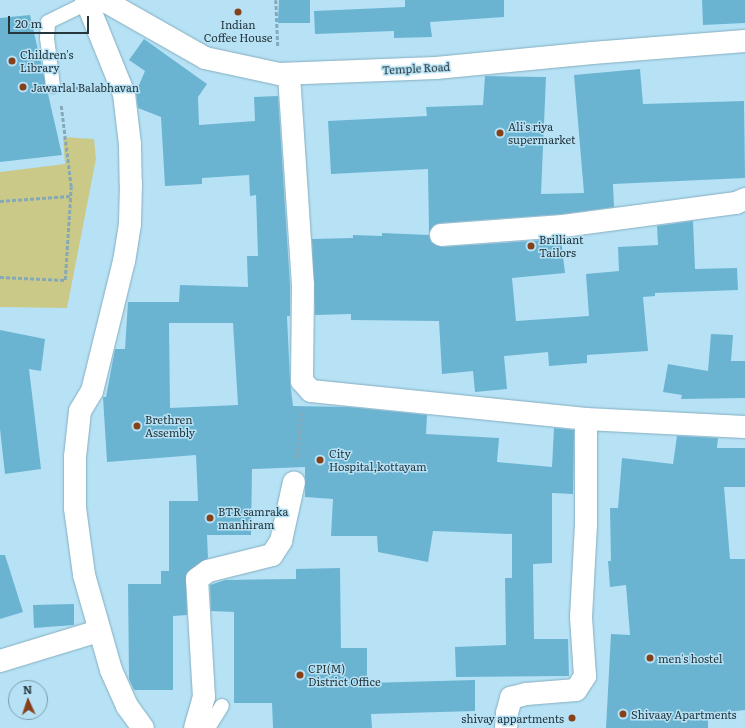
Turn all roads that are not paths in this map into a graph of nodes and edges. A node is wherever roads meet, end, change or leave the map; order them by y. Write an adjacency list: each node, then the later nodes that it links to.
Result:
1 (92, 1): 3 (street, Temple Road); 4 (lane); 10 (street)
2 (745, 41): 3 (street, Temple Road)
3 (284, 75): 7 (street)
4 (54, 86)
5 (745, 199): 6 (street)
6 (441, 235)
7 (586, 419): 8 (street); 16 (street)
8 (745, 427)
9 (294, 482): 14 (street)
10 (99, 631): 11 (street); 13 (street)
11 (0, 661)
12 (222, 706): 15 (lane)
13 (143, 728)
14 (195, 728)
15 (208, 728)
16 (506, 728)

